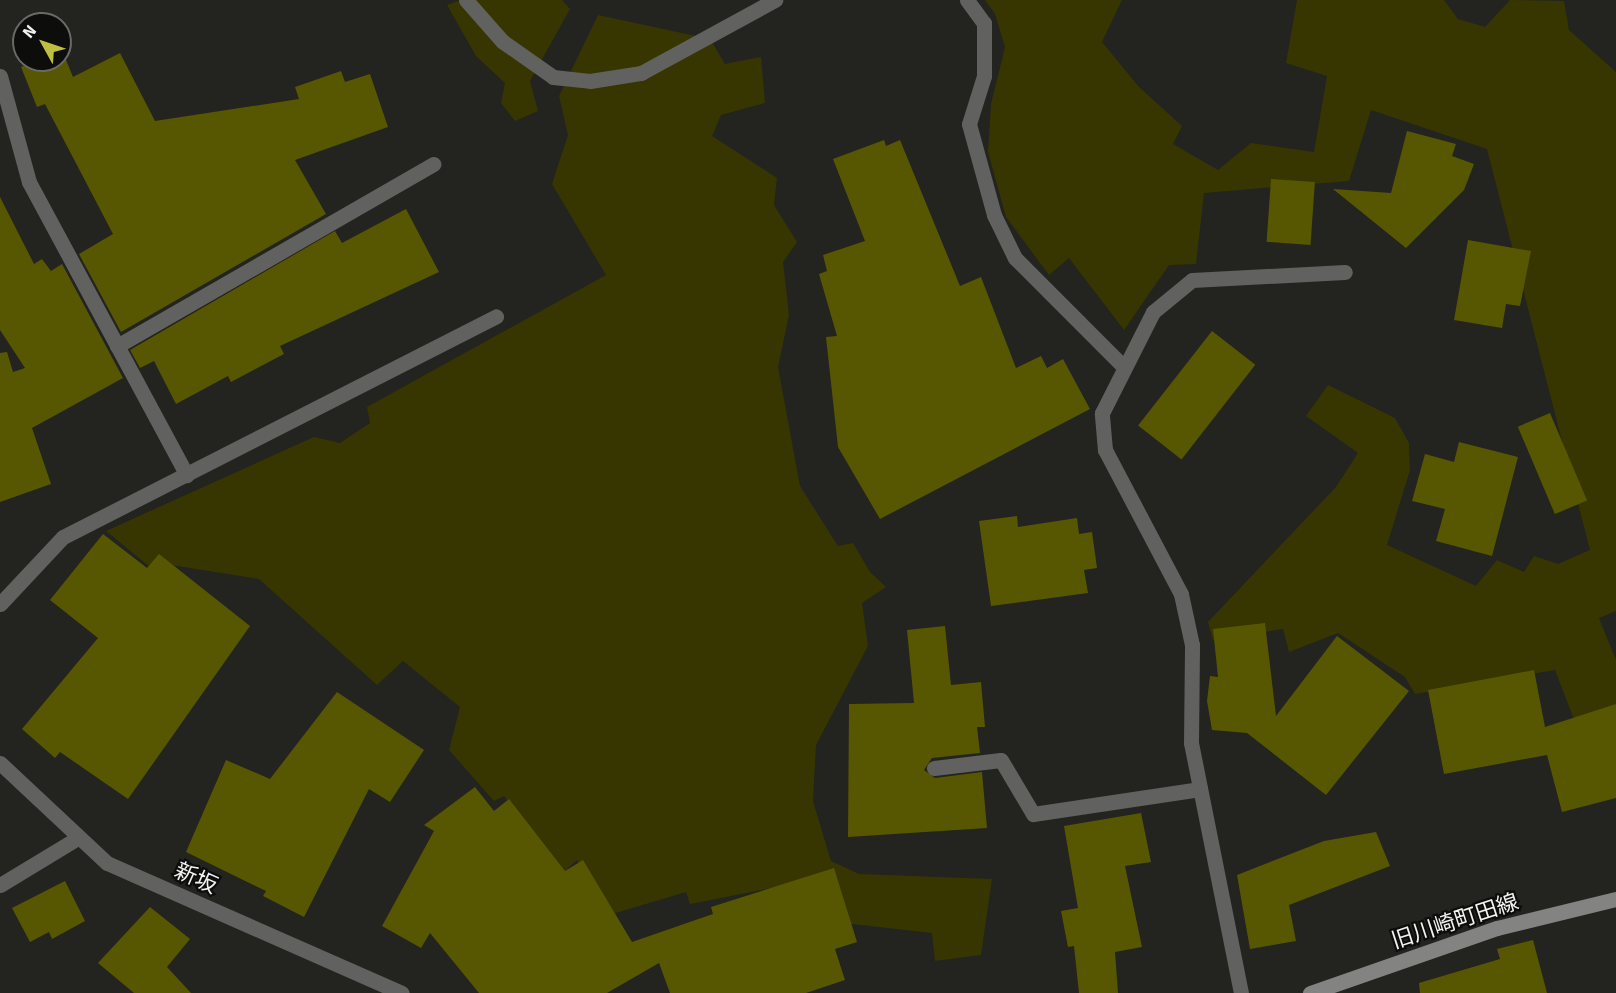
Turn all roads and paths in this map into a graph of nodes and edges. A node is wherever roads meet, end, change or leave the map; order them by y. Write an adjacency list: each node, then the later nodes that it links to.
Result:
1 (466, 0): 2 (street)
2 (775, 0)
3 (967, 0): 9 (street)
4 (0, 76): 8 (street)
5 (433, 164): 8 (street)
6 (1345, 272): 9 (street)
7 (496, 316): 10 (street)
8 (117, 346): 10 (street)
9 (1123, 366): 14 (street)
10 (187, 475): 11 (street)
11 (0, 604)
12 (0, 763): 15 (street, 新坂)
13 (934, 768): 14 (street)
14 (1200, 789): 19 (street)
15 (76, 839): 16 (street); 18 (street, 新坂)
16 (0, 885)
17 (1616, 899): 20 (main road, 旧川崎町田線)
18 (402, 993)
19 (1241, 993)
20 (1310, 993)

